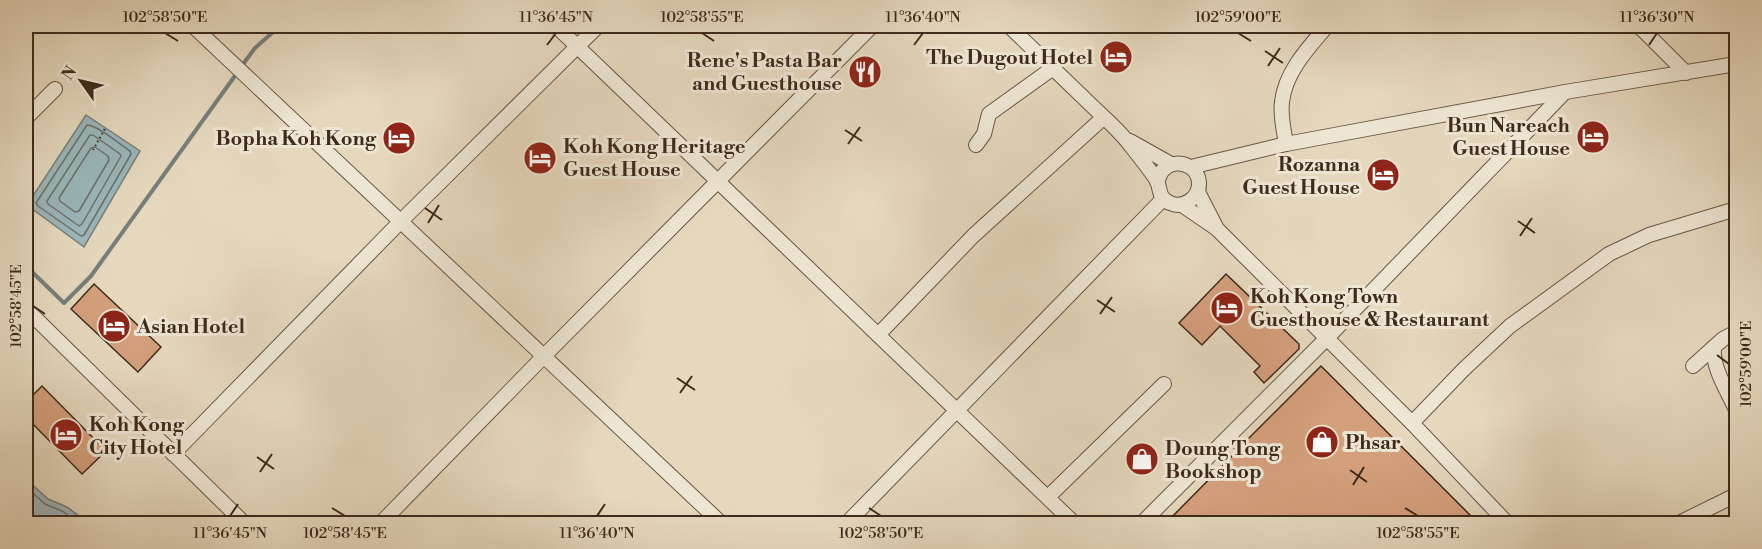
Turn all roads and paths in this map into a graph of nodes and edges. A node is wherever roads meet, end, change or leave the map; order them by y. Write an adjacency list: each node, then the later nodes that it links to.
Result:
1 (193, 26): 30 (street)
2 (556, 26): 8 (street)
3 (598, 26): 8 (street)
4 (872, 26): 24 (street)
5 (1010, 26): 10 (street)
6 (1327, 26): 18 (street)
7 (1639, 26): 11 (street)
8 (578, 46): 24 (street); 30 (street)
9 (1737, 64): 11 (street)
10 (1053, 68): 15 (street); 19 (street)
11 (1686, 73): 13 (street)
12 (56, 89): 14 (street)
13 (1565, 92): 18 (street); 35 (street)
14 (26, 118)
15 (1103, 118): 17 (street); 34 (street)
16 (106, 127): 20 (path)
17 (1126, 139): 22 (street); 25 (street)
18 (1286, 144): 21 (street)
19 (976, 145)
20 (93, 150)
21 (1218, 160): 23 (street); 26 (street)
22 (1171, 164): 23 (street); 25 (street)
23 (1191, 167): 26 (street)
24 (718, 180): 34 (street); 37 (street)
25 (1157, 182): 27 (street)
26 (1198, 187): 28 (street); 31 (street)
27 (1163, 199): 28 (street); 40 (street)
28 (1182, 205): 31 (street)
29 (1736, 210): 42 (street)
30 (400, 222): 37 (street); 43 (street)
31 (1217, 229): 35 (street)
32 (26, 309): 43 (street)
33 (1737, 332): 36 (street)
34 (878, 335): 40 (street)
35 (1327, 338): 42 (street); 51 (street)
36 (1714, 347): 38 (street); 41 (street)
37 (544, 356): 47 (street); 48 (street)
38 (1694, 366)
39 (1164, 384): 45 (street)
40 (957, 410): 45 (street); 49 (street)
41 (1737, 410)
42 (1412, 423): 52 (street)
43 (173, 454): 46 (street)
44 (1737, 495): 53 (street)
45 (1048, 497): 50 (street)
46 (245, 524)
47 (380, 524)
48 (722, 524)
49 (846, 524)
50 (1075, 524)
51 (1141, 524)
52 (1508, 524)
53 (1677, 524)

